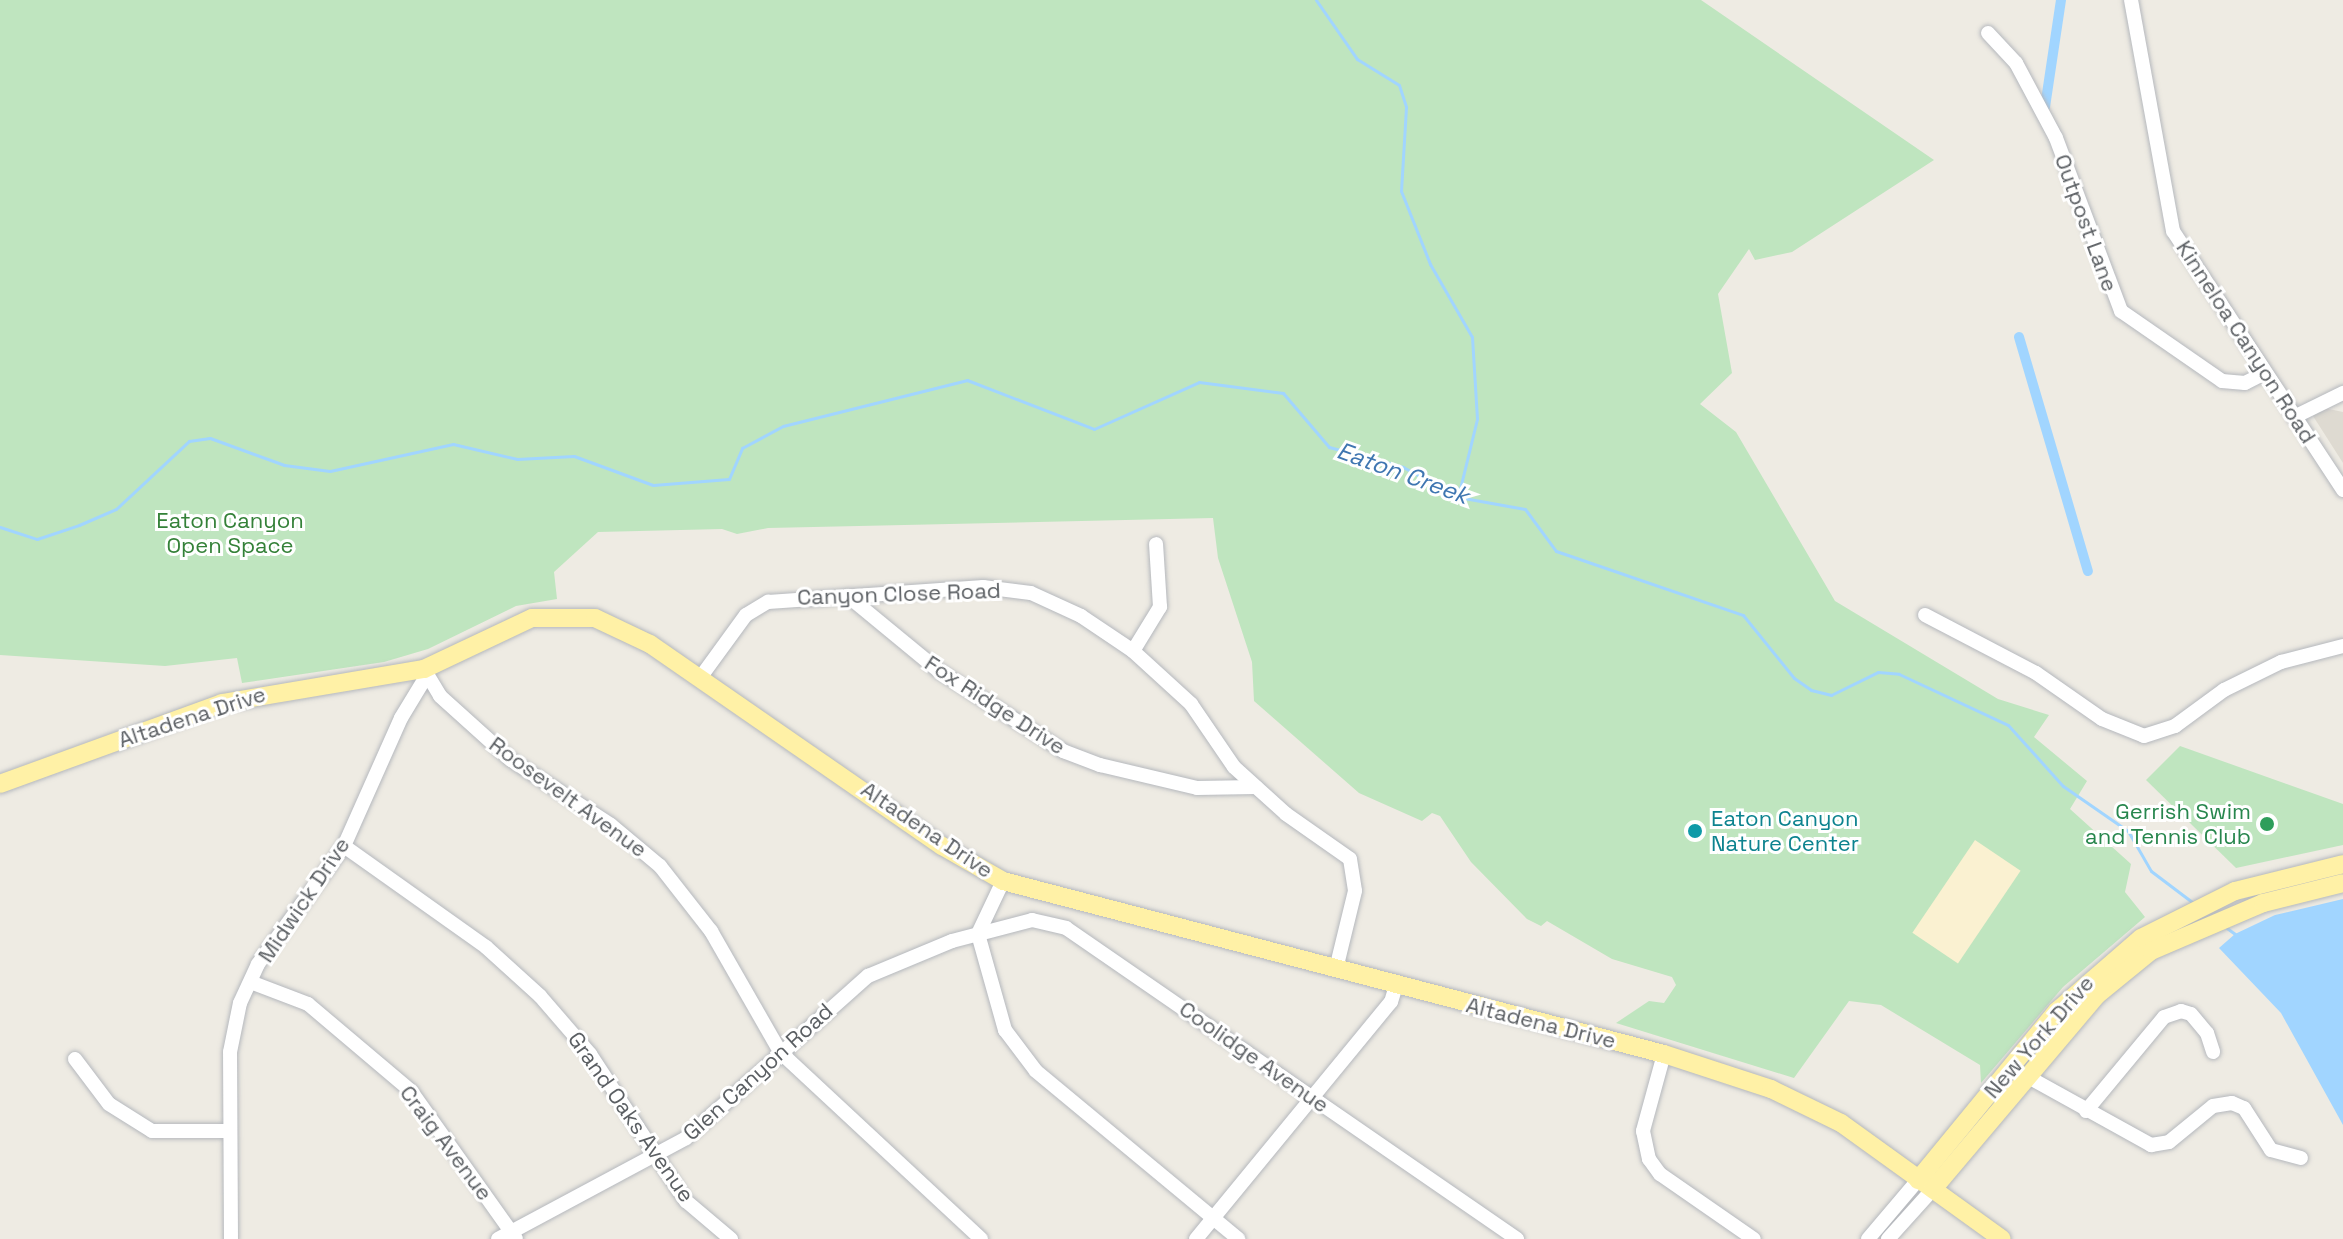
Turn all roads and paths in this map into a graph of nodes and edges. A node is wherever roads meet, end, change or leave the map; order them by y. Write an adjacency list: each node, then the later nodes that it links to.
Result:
1 (2131, 0): 3 (street, Kinneloa Canyon Road)
2 (1988, 33): 3 (street, Outpost Lane)
3 (2265, 373): 5 (street, Kinneloa Canyon Road)
4 (2343, 393): 5 (street)
5 (2294, 417): 6 (street, Kinneloa Canyon Road)
6 (2343, 490)
7 (1156, 544): 11 (street)
8 (848, 596): 11 (street, Canyon Close Road); 13 (street, Canyon Close Road); 15 (street, Fox Ridge Drive)
9 (1925, 615): 10 (street)
10 (2343, 646)
11 (1133, 651): 15 (street, Canyon Close Road)
12 (424, 669): 13 (main road, Altadena Drive); 14 (main road, Altadena Drive); 16 (street, Midwick Drive); 25 (street, Roosevelt Avenue)
13 (700, 678): 18 (main road, Altadena Drive)
14 (0, 784)
15 (1256, 787): 21 (street, Canyon Close Road)
16 (344, 846): 22 (street, Midwick Drive); 32 (street, Grand Oaks Avenue)
17 (2343, 864): 28 (main road, New York Drive)
18 (1003, 881): 20 (street); 21 (main road, Altadena Drive)
19 (2343, 883): 28 (main road, New York Drive)
20 (978, 934): 25 (street, Glen Canyon Road); 29 (street, Coolidge Avenue); 35 (street)
21 (1336, 969): 23 (main road, Altadena Drive)
22 (253, 983): 31 (street, Midwick Drive); 36 (street, Craig Avenue)
23 (1396, 986): 26 (main road, Altadena Drive); 29 (street)
24 (2213, 1052): 30 (street)
25 (781, 1053): 32 (street, Glen Canyon Road); 39 (street, Roosevelt Avenue)
26 (1664, 1054): 34 (main road, Altadena Drive); 43 (street)
27 (75, 1059): 31 (street)
28 (2018, 1070): 30 (street); 34 (main road, New York Drive)
29 (1312, 1096): 35 (street); 42 (street, Coolidge Avenue)
30 (2086, 1111): 33 (street)
31 (229, 1131): 37 (street, Midwick Drive)
32 (659, 1158): 36 (street, Glen Canyon Road); 38 (street, Grand Oaks Avenue)
33 (2301, 1158)
34 (1925, 1185): 44 (street, New York Drive); 45 (street, New York Drive); 46 (main road, Altadena Drive)
35 (1212, 1218): 40 (street); 41 (street)
36 (509, 1237)
37 (231, 1239)
38 (731, 1239)
39 (981, 1239)
40 (1196, 1239)
41 (1238, 1239)
42 (1517, 1239)
43 (1754, 1239)
44 (1868, 1239)
45 (1888, 1239)
46 (2002, 1239)

